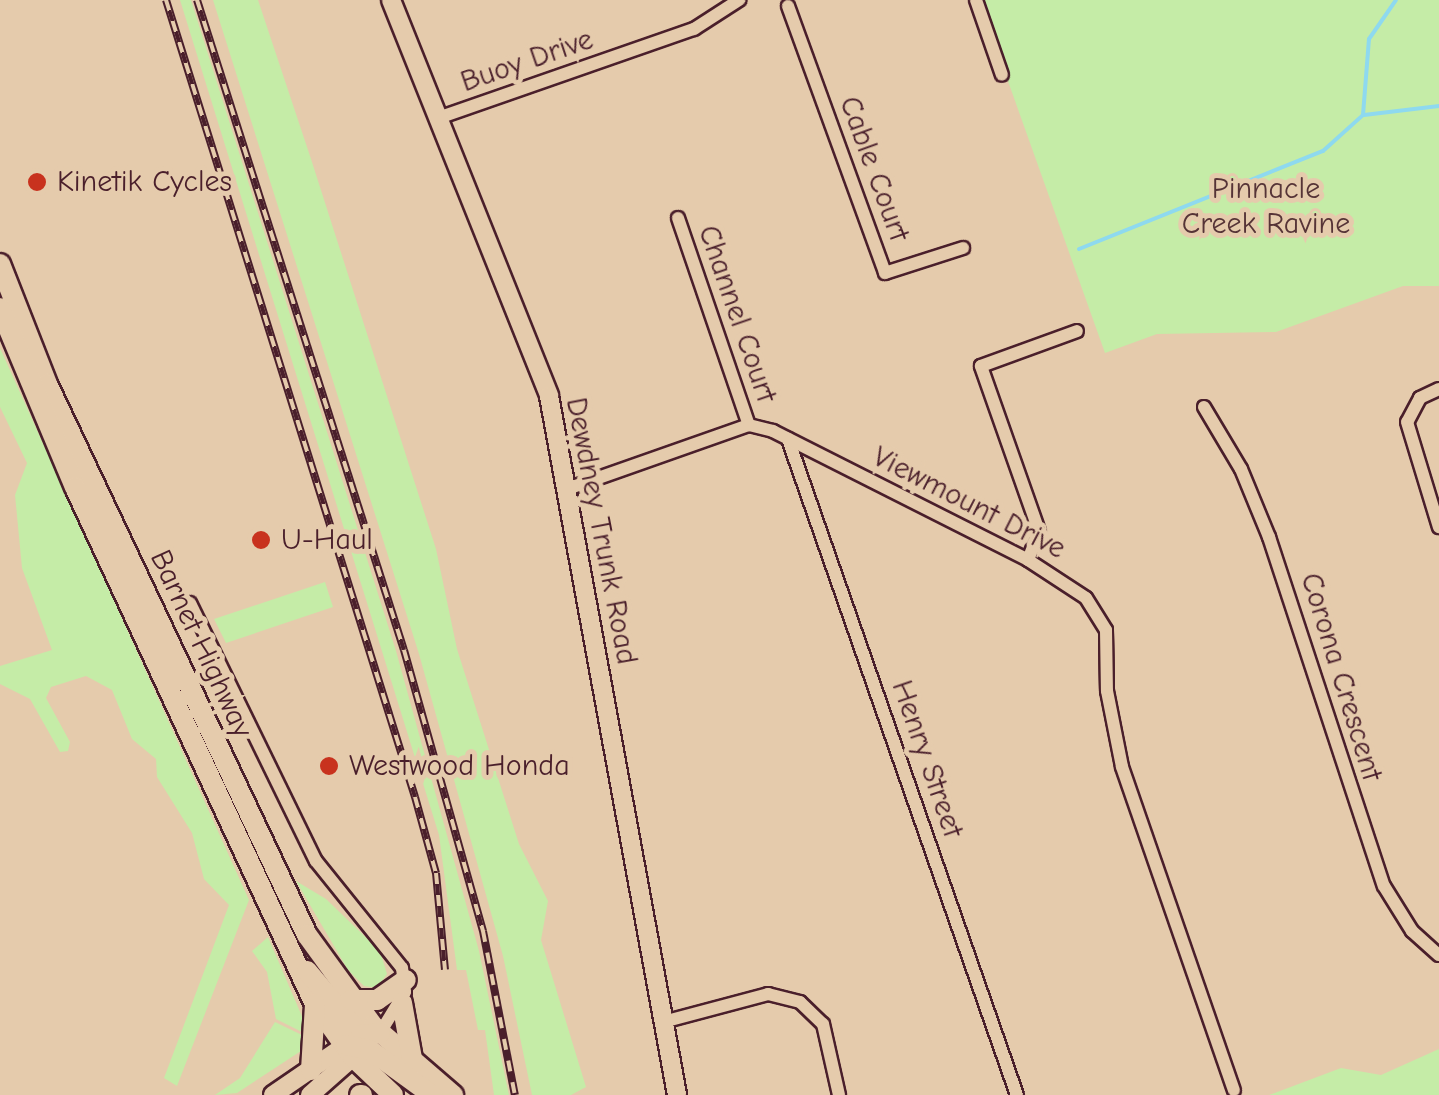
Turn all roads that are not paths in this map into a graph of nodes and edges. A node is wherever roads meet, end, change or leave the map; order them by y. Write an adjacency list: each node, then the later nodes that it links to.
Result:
1 (391, 0): 7 (main road, Dewdney Trunk Road)
2 (739, 0): 7 (street, Buoy Drive)
3 (803, 0): 5 (street)
4 (976, 0): 6 (street)
5 (783, 3): 9 (street, Cable Court)
6 (1002, 75)
7 (438, 118): 17 (main road, Dewdney Trunk Road)
8 (678, 218): 15 (street, Channel Court)
9 (963, 248)
10 (0, 264): 24 (main road, Barnet Highway)
11 (0, 308): 22 (main road, Barnet Highway)
12 (1077, 331): 19 (street)
13 (1439, 388): 18 (street)
14 (1204, 407): 21 (street, Corona Crescent)
15 (749, 425): 16 (street, Viewmount Drive); 17 (street)
16 (788, 439): 19 (street, Viewmount Drive); 39 (street, Henry Street)
17 (567, 489): 27 (main road, Dewdney Trunk Road)
18 (1439, 527)
19 (1028, 560): 31 (street, Viewmount Drive)
20 (190, 604): 23 (street)
21 (1439, 956)
22 (294, 958): 26 (main road, Barnet Highway); 28 (main road)
23 (406, 980): 24 (main road); 25 (street)
24 (351, 1000): 28 (main road, Barnet Highway)
25 (402, 1003): 28 (street); 29 (main road)
26 (316, 1004): 28 (main road, Barnet Highway); 30 (main road)
27 (663, 1022): 37 (main road, Dewdney Trunk Road); 38 (street)
28 (366, 1038): 29 (main road); 30 (main road); 33 (main road); 34 (main road); 35 (main road)
29 (413, 1064): 36 (main road)
30 (311, 1070): 32 (main road)
31 (1234, 1090)
32 (272, 1095)
33 (310, 1095)
34 (393, 1095)
35 (432, 1095)
36 (454, 1095)
37 (678, 1095)
38 (838, 1095)
39 (1017, 1095)

